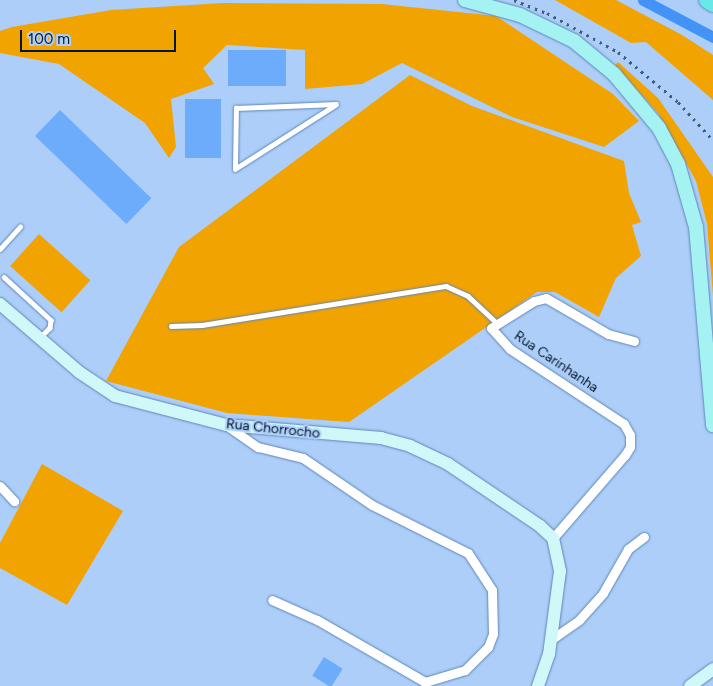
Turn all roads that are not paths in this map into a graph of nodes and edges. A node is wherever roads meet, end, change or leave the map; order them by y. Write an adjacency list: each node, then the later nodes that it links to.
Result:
1 (465, 0): 14 (main road)
2 (707, 0): 3 (highway)
3 (713, 4)
4 (235, 169): 4 (lane)
5 (20, 227): 6 (lane)
6 (0, 249)
7 (4, 276): 11 (lane)
8 (0, 304): 11 (street, Rua Chorrocho)
9 (498, 324): 10 (lane); 12 (street, Rua Carinhanha); 18 (street, Rua Carinhanha)
10 (171, 326)
11 (40, 338): 13 (street, Rua Chorrocho)
12 (634, 341)
13 (226, 425): 18 (street, Rua Chorrocho); 19 (street)
14 (713, 426)
15 (0, 486): 16 (street)
16 (14, 501)
17 (644, 537): 20 (street)
18 (552, 538): 20 (street)
19 (272, 600)
20 (552, 639): 22 (street)
21 (713, 670): 23 (street)
22 (538, 686)
23 (690, 686)

